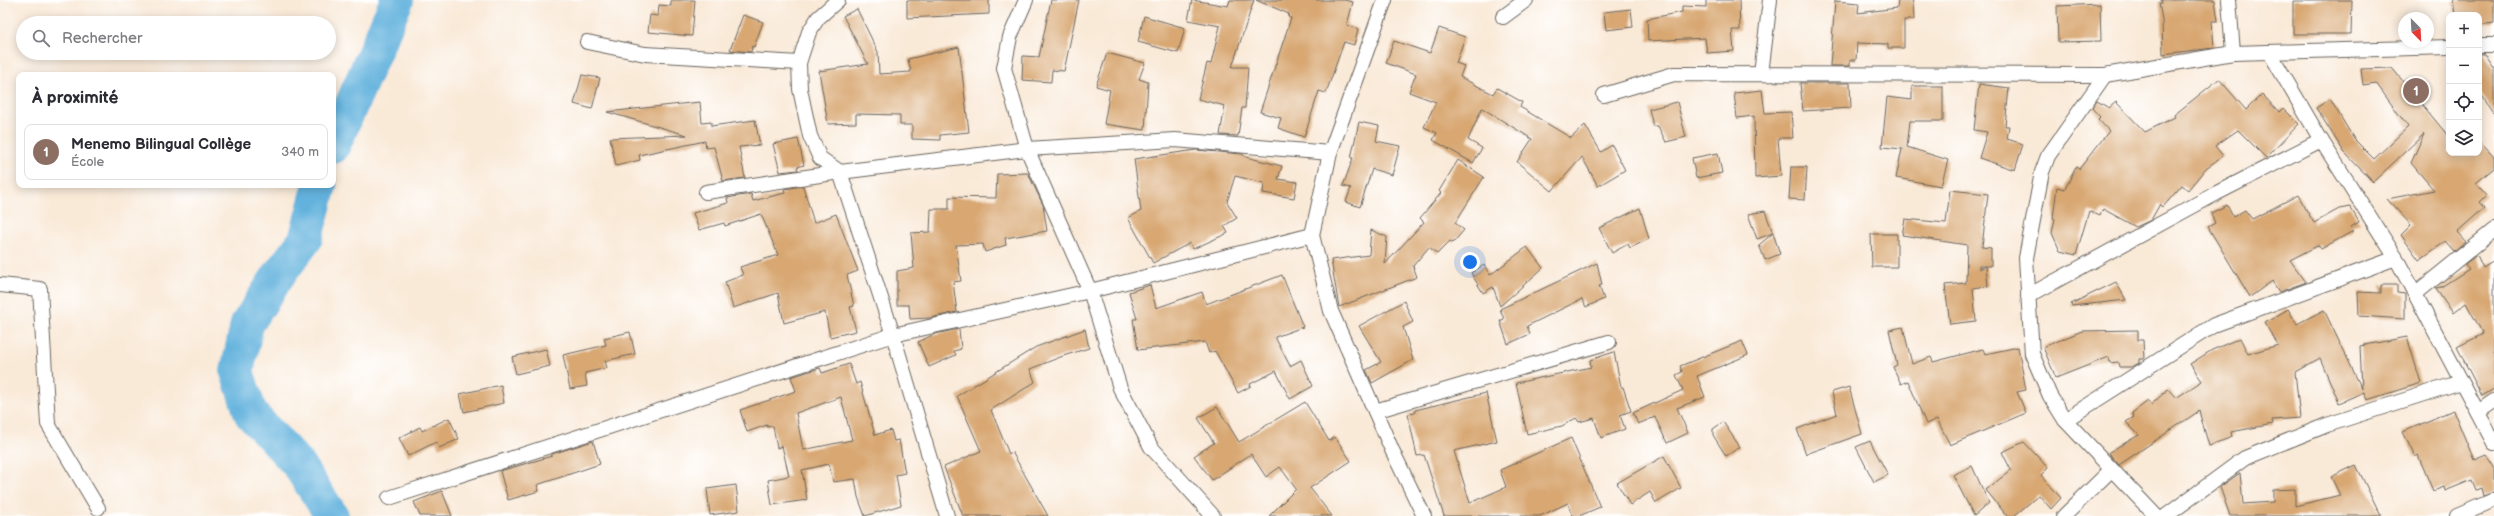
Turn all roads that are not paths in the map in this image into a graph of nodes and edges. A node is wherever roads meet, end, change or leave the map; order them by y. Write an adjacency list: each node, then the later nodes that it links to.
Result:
1 (838, 0): 14 (street)
2 (1026, 0): 19 (street)
3 (1385, 0): 20 (street)
4 (1526, 0): 7 (street)
5 (1770, 0): 15 (street)
6 (2229, 0): 12 (street)
7 (1503, 17)
8 (587, 42): 14 (street)
9 (2482, 45): 10 (street)
10 (2494, 45)
11 (2446, 46): 13 (street)
12 (2233, 53): 13 (street); 16 (street)
13 (2270, 53): 18 (street)
14 (799, 63): 21 (street)
15 (1761, 74): 16 (street); 17 (street)
16 (2105, 75): 29 (street)
17 (1604, 95)
18 (2321, 140): 25 (street); 29 (street)
19 (1027, 149): 20 (street); 21 (street); 27 (street)
20 (1330, 152): 24 (street)
21 (840, 172): 22 (street); 30 (street)
22 (706, 192)
23 (2494, 230): 28 (street)
24 (1312, 235): 27 (street); 34 (street)
25 (2396, 258): 28 (street); 36 (street)
26 (0, 285): 41 (street)
27 (1090, 291): 30 (street); 43 (street)
28 (2415, 294): 32 (street)
29 (2028, 296): 36 (street)
30 (893, 335): 39 (street); 42 (street)
31 (1609, 342): 34 (street)
32 (2461, 382): 35 (street); 47 (street)
33 (2494, 401): 35 (street)
34 (1375, 411): 44 (street)
35 (2478, 412): 37 (street)
36 (2065, 420): 38 (street)
37 (2494, 443)
38 (2111, 470): 45 (street); 46 (street)
39 (389, 498)
40 (2494, 500): 48 (street)
41 (98, 508)
42 (947, 516)
43 (1213, 516)
44 (1424, 516)
45 (2064, 516)
46 (2156, 516)
47 (2166, 516)
48 (2457, 516)

